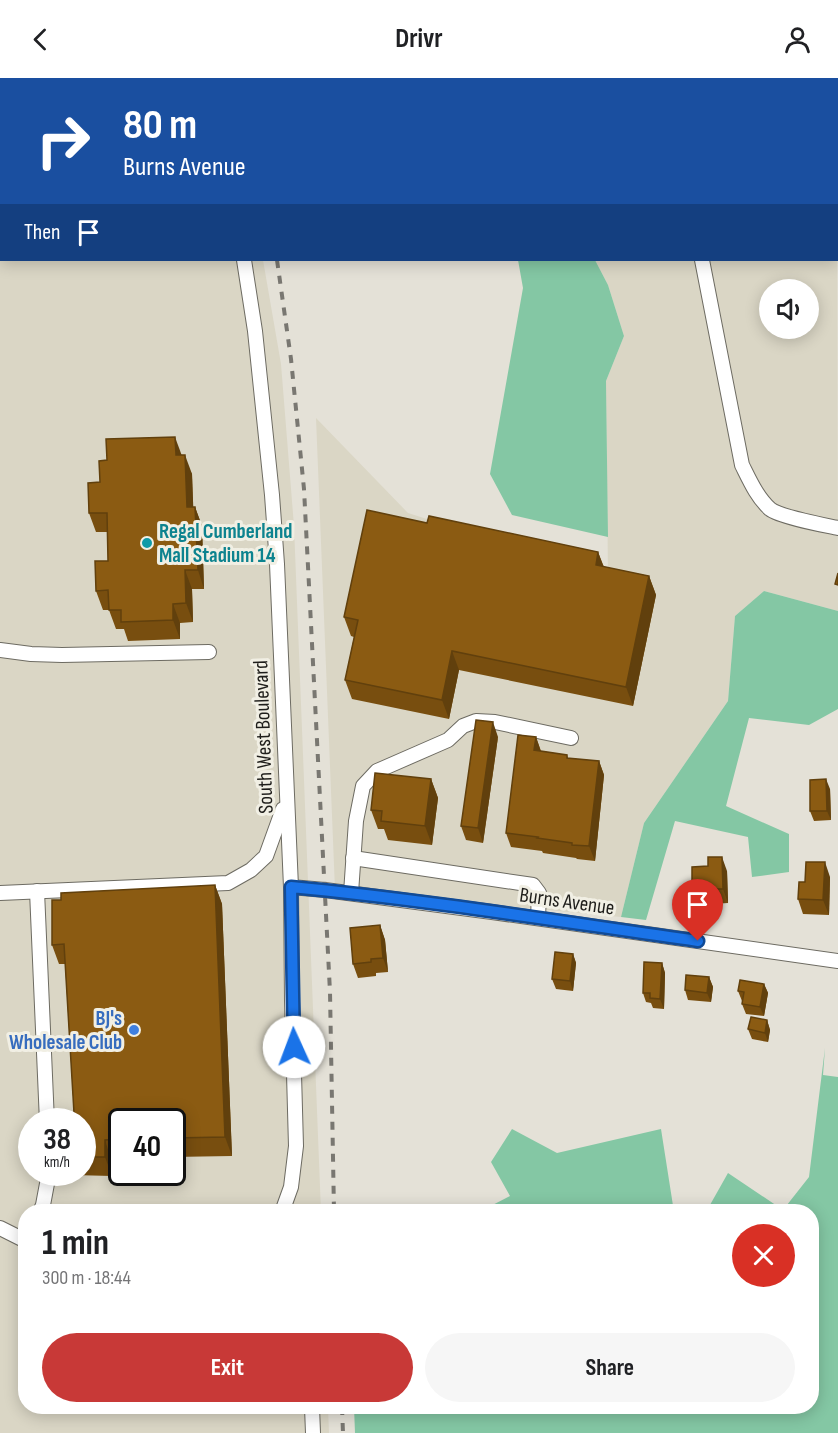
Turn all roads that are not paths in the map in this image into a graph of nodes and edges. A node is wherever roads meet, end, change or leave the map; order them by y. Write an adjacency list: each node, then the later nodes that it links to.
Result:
1 (244, 261): 7 (street, South West Boulevard)
2 (702, 261): 3 (street)
3 (838, 528)
4 (0, 650): 5 (street)
5 (209, 652)
6 (571, 738): 8 (street)
7 (286, 800): 9 (street, South West Boulevard); 10 (street)
8 (353, 858): 12 (street); 13 (street)
9 (291, 887): 12 (street, Burns Avenue); 18 (street, South West Boulevard)
10 (37, 891): 11 (street); 15 (street)
11 (0, 893)
12 (351, 893): 13 (street, Burns Avenue)
13 (538, 918): 14 (street, Burns Avenue)
14 (837, 957)
15 (46, 1108)
16 (47, 1186): 17 (street)
17 (43, 1204)
18 (285, 1204)
19 (0, 1228): 20 (street)
20 (18, 1237)
21 (312, 1414): 22 (street)
22 (313, 1433)

